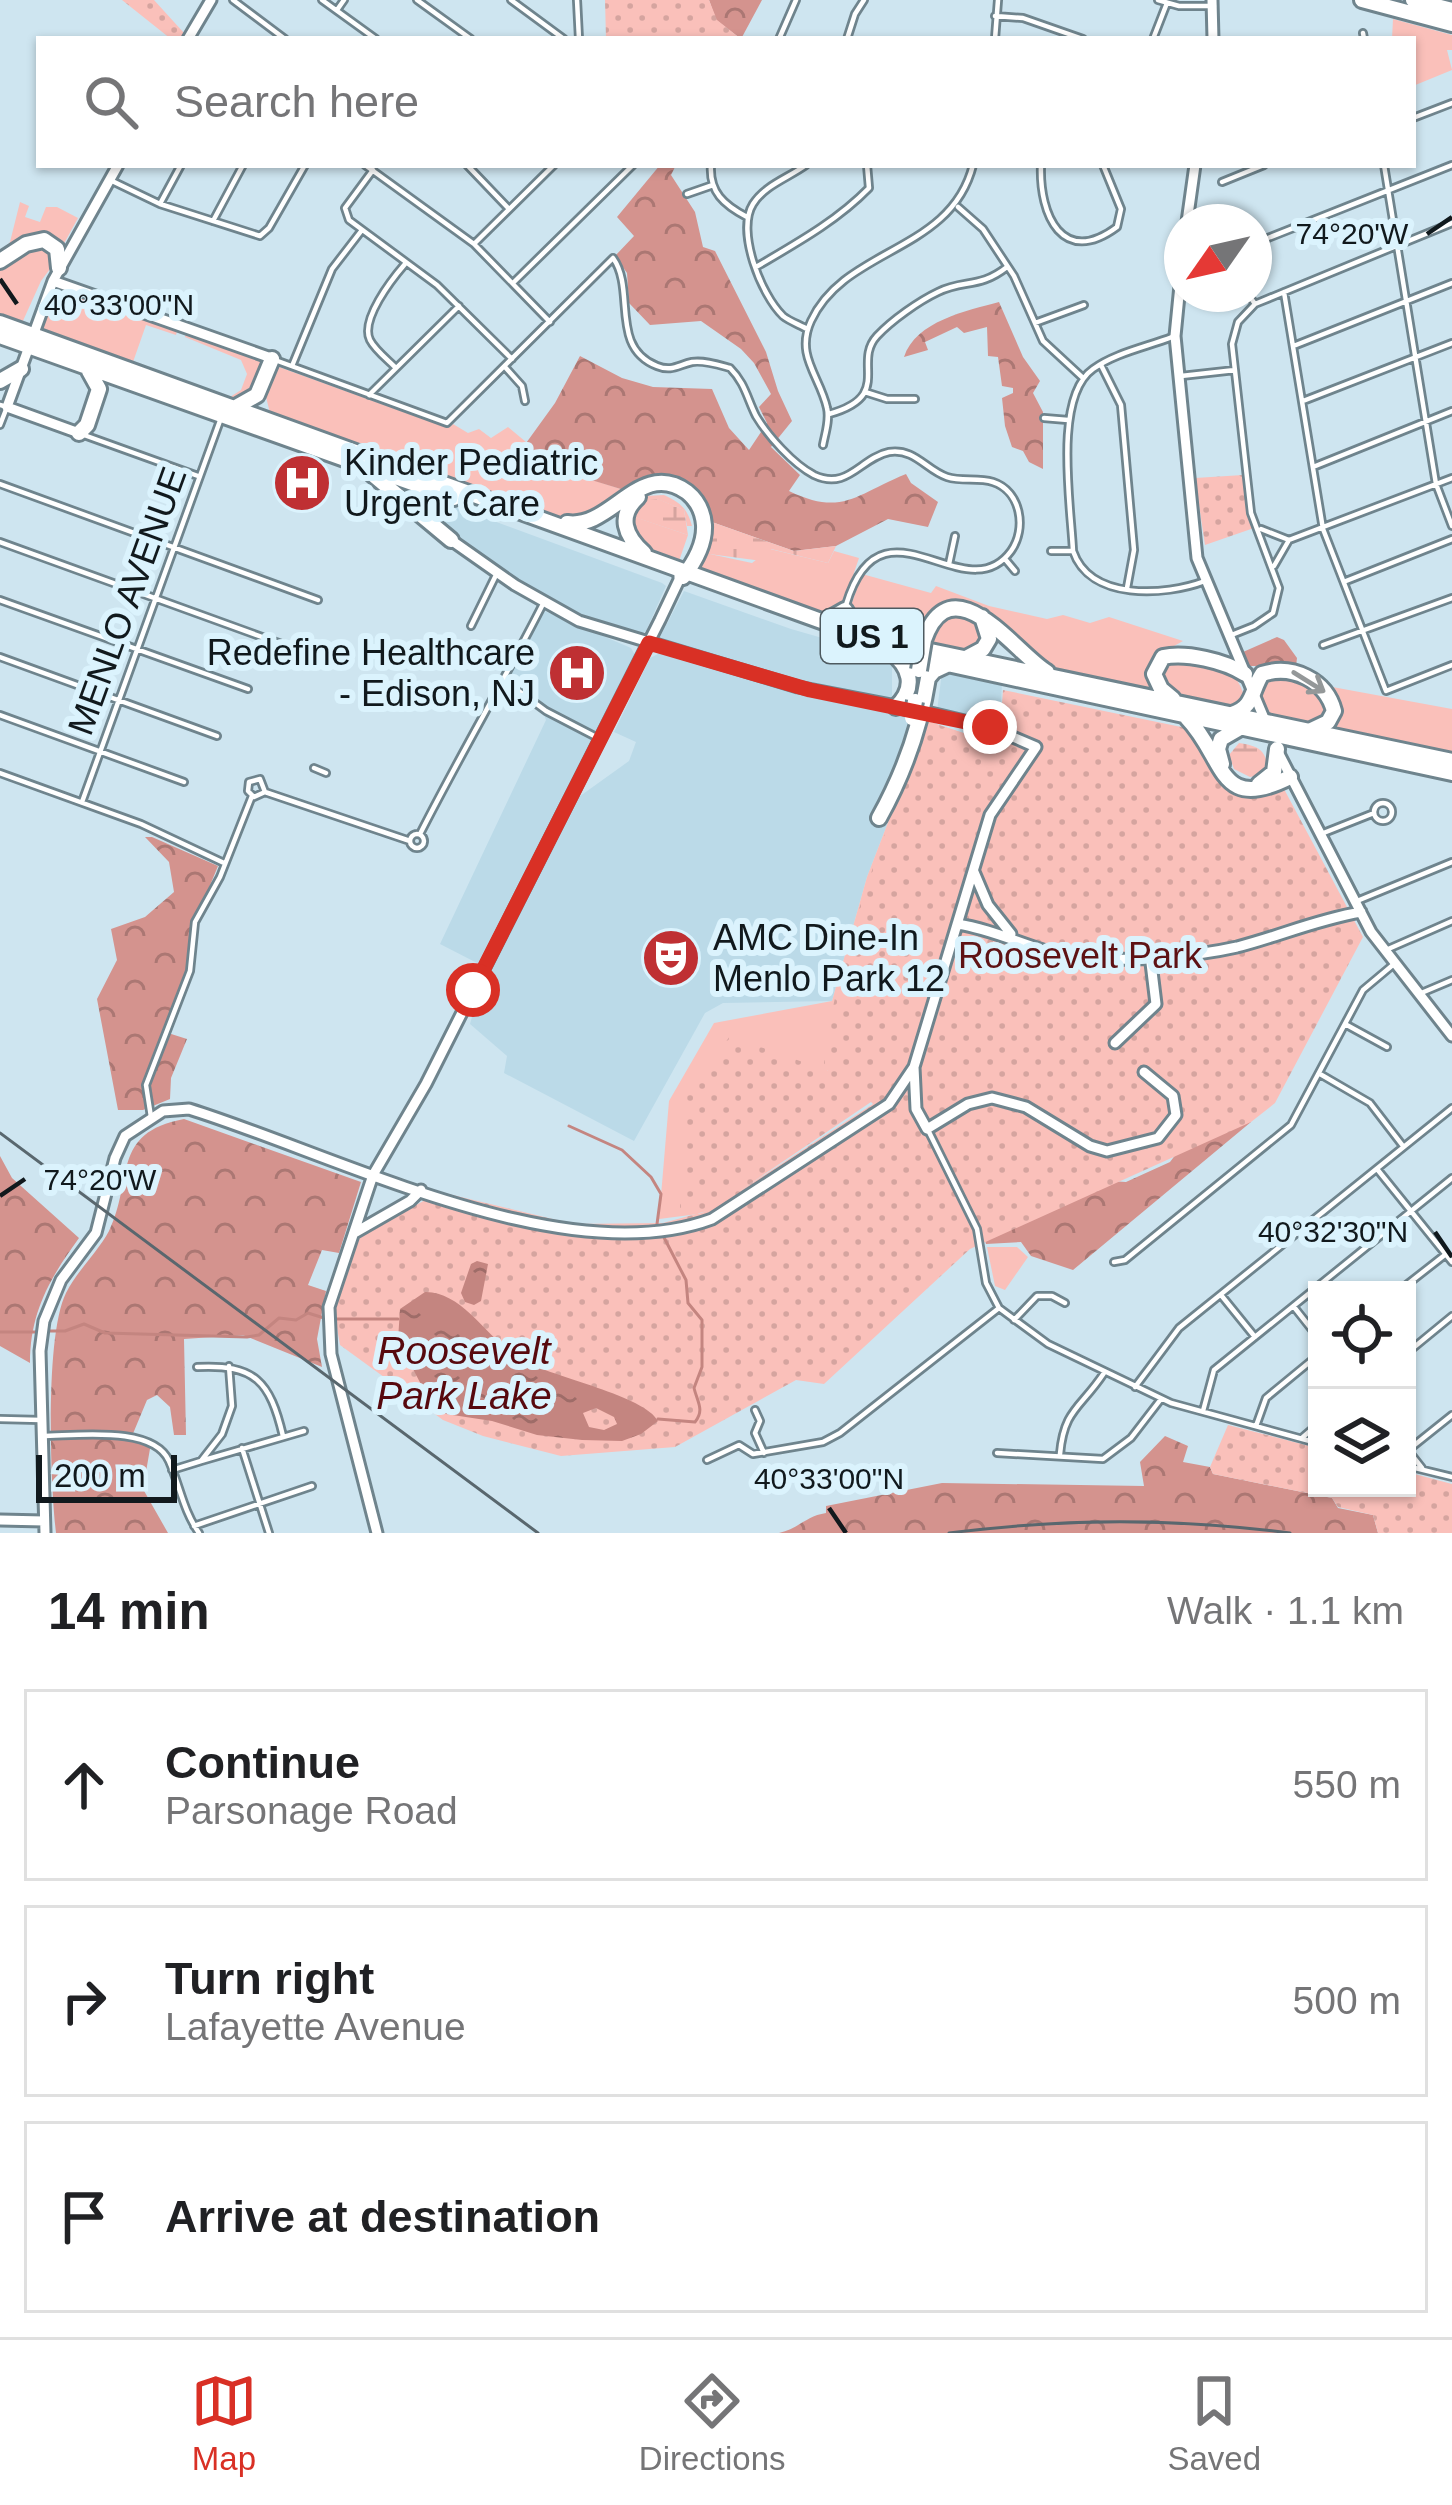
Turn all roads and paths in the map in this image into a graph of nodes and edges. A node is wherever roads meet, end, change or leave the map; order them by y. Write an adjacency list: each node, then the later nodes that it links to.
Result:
1 (233, 0): 21 (street)
2 (322, 0): 16 (street)
3 (344, 0): 16 (street)
4 (417, 0): 23 (street)
5 (511, 0): 24 (street)
6 (578, 0): 25 (street)
7 (796, 0): 26 (street)
8 (864, 0): 27 (street)
9 (998, 0): 18 (street)
10 (1158, 0): 14 (street)
11 (1362, 0): 19 (highway)
12 (1413, 0): 17 (highway)
13 (208, 1): 20 (street)
14 (1167, 3): 15 (street); 30 (street)
15 (1213, 3): 31 (street)
16 (337, 10): 22 (street)
17 (1452, 10)
18 (995, 16): 28 (street); 29 (street)
19 (1452, 24)
20 (191, 36)
21 (281, 36)
22 (372, 36)
23 (467, 36)
24 (560, 36)
25 (579, 36)
26 (779, 36)
27 (848, 36)
28 (994, 36)
29 (1074, 36)
30 (1154, 36)
31 (1213, 36)
32 (1452, 103): 33 (street)
33 (1416, 117)
34 (1452, 165): 56 (street)
35 (116, 168): 53 (street)
36 (180, 168): 58 (street)
37 (241, 168): 63 (street)
38 (303, 168): 63 (street)
39 (370, 168): 52 (street)
40 (470, 168): 61 (street)
41 (551, 168): 61 (street)
42 (629, 168): 74 (street)
43 (712, 168): 55 (street)
44 (801, 168): 62 (street)
45 (867, 168): 71 (street)
46 (973, 168): 60 (street)
47 (1041, 168): 48 (street)
48 (1104, 168)
49 (1195, 168): 59 (street)
50 (1257, 168): 54 (street)
51 (1384, 168): 56 (street)
52 (373, 170): 65 (street); 67 (street)
53 (110, 181): 58 (street); 73 (street)
54 (1222, 182)
55 (713, 185): 57 (street); 62 (street)
56 (1388, 189): 66 (street); 68 (street)
57 (687, 194)
58 (160, 204): 63 (street)
59 (1190, 204)
60 (956, 206): 72 (street); 87 (street)
61 (508, 209): 67 (street)
62 (747, 217): 71 (street)
63 (213, 221)
64 (1452, 223): 68 (street)
65 (362, 230): 70 (street); 99 (street)
66 (1272, 236)
67 (474, 244): 74 (street)
68 (1398, 244): 77 (street); 79 (street)
69 (0, 261): 73 (highway)
70 (406, 262): 80 (street); 102 (street)
71 (756, 267): 87 (street)
72 (1007, 267): 86 (street); 108 (street)
73 (56, 274): 76 (street); 82 (street)
74 (513, 283): 85 (street)
75 (1452, 283): 79 (street)
76 (78, 289): 82 (street); 95 (street)
77 (1284, 292): 78 (street); 92 (street)
78 (1272, 297)
79 (1407, 301): 92 (street); 94 (street)
80 (459, 305): 96 (street); 102 (street)
81 (1084, 305): 86 (street)
82 (43, 307): 90 (street)
83 (1177, 312): 89 (street)
84 (1245, 312): 104 (street)
85 (550, 322): 96 (street); 97 (street)
86 (1035, 323): 106 (street)
87 (807, 329): 116 (street)
88 (1, 330): 90 (highway, US 1)
89 (1175, 336): 98 (street); 105 (street)
90 (30, 339): 101 (highway, US 1); 103 (street); 115 (highway, US 1)
91 (1452, 343): 94 (street)
92 (1293, 346): 112 (street)
93 (691, 347): 97 (street)
94 (1417, 356): 112 (street); 119 (street)
95 (274, 359): 99 (street); 115 (highway); 120 (highway)
96 (512, 359): 100 (street)
97 (693, 362): 132 (street)
98 (1101, 364): 106 (street); 154 (street)
99 (292, 366): 109 (street)
100 (505, 367): 109 (street); 110 (street)
101 (85, 368): 115 (highway, US 1); 122 (highway)
102 (397, 368): 109 (street)
103 (21, 369): 107 (highway); 113 (street)
104 (1235, 370): 105 (street); 135 (street)
105 (1179, 376): 152 (street)
106 (1083, 378): 118 (street)
107 (0, 381)
108 (865, 392): 111 (street); 116 (street)
109 (369, 394)
110 (525, 400)
111 (915, 400)
112 (1303, 401): 125 (street)
113 (3, 406): 121 (street); 122 (street)
114 (1452, 411): 119 (street)
115 (227, 413): 120 (highway, US 1); 124 (highway, US 1); 126 (street, MENLO AVENUE)
116 (828, 414): 123 (street)
117 (1044, 418): 118 (street)
118 (1068, 420): 144 (street)
119 (1428, 420): 125 (street); 130 (street)
120 (270, 422): 133 (highway, US 1)
121 (0, 425)
122 (79, 433): 126 (street)
123 (823, 445)
124 (362, 466): 131 (highway, US 1); 140 (highway)
125 (1312, 467): 136 (street)
126 (200, 477): 142 (street, MENLO AVENUE)
127 (1452, 478): 130 (street)
128 (1015, 482): 132 (street)
129 (0, 484): 142 (street)
130 (1436, 484): 134 (street); 136 (street)
131 (432, 490): 140 (highway); 151 (highway, US 1)
132 (1007, 490): 145 (street)
133 (555, 525): 146 (highway, US 1); 151 (highway)
134 (1452, 526)
135 (1259, 528): 138 (street); 148 (street)
136 (1323, 529): 138 (street); 153 (street)
137 (955, 536): 147 (street)
138 (1289, 539): 148 (street)
139 (1452, 539): 153 (street)
140 (451, 540): 150 (street)
141 (0, 542): 157 (street)
142 (174, 548): 157 (street, MENLO AVENUE); 158 (street)
143 (1051, 551): 144 (street)
144 (1072, 551): 154 (street)
145 (1005, 559): 147 (street); 149 (street)
146 (652, 560): 151 (highway, US 1); 151 (highway)
147 (949, 564): 160 (street)
148 (1274, 566): 166 (street)
149 (1015, 571)
150 (497, 573): 159 (street); 163 (street)
151 (681, 574): 162 (highway, US 1); 167 (street); 171 (highway, US 1)
152 (1205, 581): 154 (street); 166 (street)
153 (1344, 581): 164 (street)
154 (1127, 587)
155 (1452, 598): 164 (street)
156 (0, 599): 170 (street)
157 (156, 599): 169 (street); 170 (street, MENLO AVENUE)
158 (318, 600)
159 (544, 602): 167 (street); 178 (street)
160 (845, 610): 162 (highway); 165 (highway)
161 (982, 617): 173 (highway); 177 (highway); 184 (highway, bridge)
162 (824, 622): 165 (highway, US 1)
163 (471, 626)
164 (1365, 629): 168 (street); 175 (street)
165 (859, 633): 173 (highway, US 1)
166 (1229, 636): 176 (street)
167 (649, 643): 183 (street); 191 (street)
168 (1323, 645)
169 (287, 646)
170 (138, 650): 179 (street); 181 (street, MENLO AVENUE)
171 (890, 650): 174 (highway, US 1); 183 (highway)
172 (0, 657): 181 (street)
173 (965, 658): 177 (highway, US 1)
174 (949, 664): 184 (highway); 186 (highway, US 1)
175 (1452, 665)
176 (1245, 674): 180 (street); 182 (highway)
177 (1063, 678): 182 (highway, US 1)
178 (504, 680): 191 (street); 205 (street)
179 (248, 689)
180 (1254, 695): 187 (highway); 188 (highway, one-way to 188); 189 (street)
181 (119, 701): 190 (street); 192 (street, MENLO AVENUE)
182 (1177, 703): 187 (highway, US 1)
183 (896, 706): 184 (street)
184 (917, 710): 204 (highway); 210 (street)
185 (0, 715): 192 (street)
186 (1187, 718): 187 (highway, US 1); 198 (highway)
187 (1236, 721): 189 (highway, US 1); 189 (highway)
188 (1309, 731): 189 (highway, US 1); 193 (highway, US 1)
189 (1271, 735): 197 (highway, US 1); 198 (street)
190 (217, 736)
191 (600, 739): 234 (street)
192 (101, 751): 199 (street); 202 (street, MENLO AVENUE)
193 (1452, 761)
194 (314, 768): 196 (street)
195 (0, 773): 202 (street)
196 (326, 773)
197 (1452, 773)
198 (1290, 776): 206 (street)
199 (184, 782)
200 (265, 792): 201 (street); 201 (street); 207 (street)
201 (252, 796): 209 (street)
202 (82, 802): 209 (street)
203 (1374, 813): 206 (street)
204 (879, 818)
205 (420, 834): 207 (street); 207 (street)
206 (1321, 834): 211 (street)
207 (410, 841)
208 (1452, 862): 211 (street)
209 (224, 863): 230 (street)
210 (974, 868): 213 (street); 214 (street)
211 (1358, 907): 215 (street); 216 (street)
212 (1452, 921): 215 (street)
213 (957, 923): 214 (street); 224 (street)
214 (1020, 940): 216 (street)
215 (1384, 951): 217 (street)
216 (1150, 956): 222 (street)
217 (1394, 964): 219 (street); 220 (street)
218 (1452, 980): 219 (street)
219 (1418, 994): 221 (street)
220 (1345, 1024): 223 (street); 226 (street)
221 (1452, 1036)
222 (1115, 1043)
223 (1388, 1047)
224 (914, 1067): 227 (street); 229 (street)
225 (1144, 1072): 231 (street)
226 (1320, 1074): 232 (street); 240 (street)
227 (889, 1104): 229 (street); 236 (street)
228 (1452, 1108): 232 (street)
229 (916, 1109): 231 (street)
230 (151, 1117): 234 (street); 262 (street)
231 (927, 1129): 246 (street)
232 (1403, 1146): 233 (street)
233 (1377, 1168): 237 (street); 243 (street)
234 (373, 1175): 236 (street); 238 (street)
235 (1452, 1178): 237 (street)
236 (421, 1190): 238 (street)
237 (1411, 1212): 239 (street); 245 (street)
238 (352, 1236): 292 (street)
239 (1445, 1254): 241 (street); 242 (street)
240 (1114, 1262)
241 (1452, 1262)
242 (1411, 1281)
243 (1221, 1294): 250 (street); 256 (street)
244 (1065, 1304): 248 (street)
245 (1294, 1307): 249 (street); 250 (street)
246 (999, 1308): 248 (street); 272 (street)
247 (1452, 1316): 251 (street)
248 (1014, 1321): 255 (street)
249 (1308, 1325)
250 (1255, 1337): 259 (street)
251 (1416, 1346)
252 (1308, 1363): 263 (street)
253 (229, 1366): 254 (street); 267 (street); 277 (street)
254 (197, 1367)
255 (1104, 1373): 256 (street); 274 (street)
256 (1135, 1387): 257 (street)
257 (1162, 1399): 259 (street); 274 (street)
258 (754, 1410): 272 (street)
259 (1203, 1413): 263 (street)
260 (1452, 1414): 270 (street)
261 (0, 1419): 262 (street)
262 (41, 1420): 266 (street)
263 (1256, 1427): 268 (street)
264 (304, 1431): 267 (street)
265 (1308, 1432): 268 (street)
266 (42, 1436): 279 (street); 286 (street)
267 (283, 1436): 271 (street)
268 (1301, 1438): 269 (street)
269 (1308, 1440)
270 (1416, 1443)
271 (242, 1448): 277 (street); 283 (street)
272 (764, 1453): 275 (street)
273 (997, 1454): 274 (street)
274 (1060, 1456)
275 (707, 1460)
276 (1416, 1460): 280 (street)
277 (201, 1462): 279 (street)
278 (1416, 1468): 280 (street)
279 (172, 1470): 287 (street)
280 (1425, 1471): 281 (street)
281 (1452, 1477)
282 (311, 1486): 283 (street)
283 (261, 1501): 287 (street); 291 (street)
284 (0, 1520): 285 (street)
285 (14, 1520): 286 (street); 288 (street)
286 (44, 1520): 289 (street)
287 (194, 1526): 290 (street)
288 (14, 1533)
289 (45, 1533)
290 (199, 1533)
291 (269, 1533)
292 (377, 1533)

